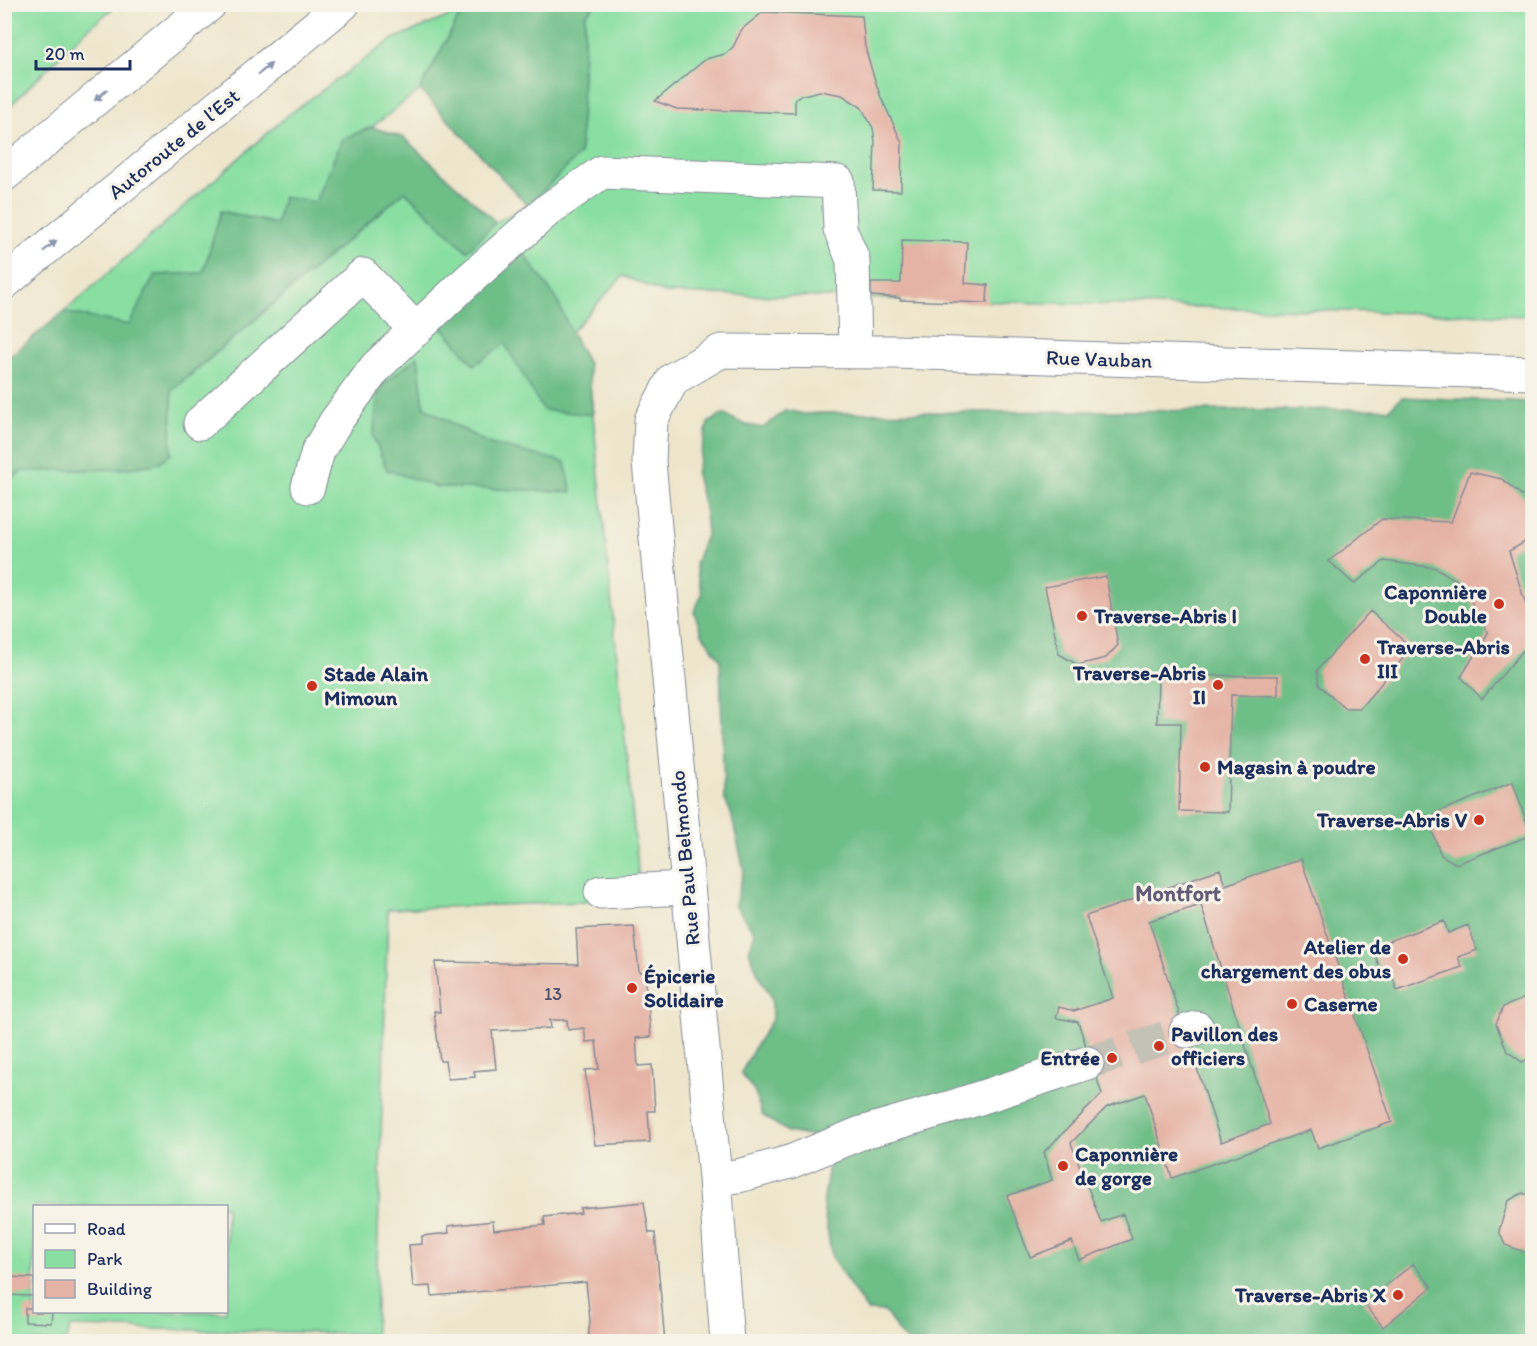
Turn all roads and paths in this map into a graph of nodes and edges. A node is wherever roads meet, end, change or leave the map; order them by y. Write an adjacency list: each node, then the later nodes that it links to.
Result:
1 (210, 4): 3 (main road, one-way to 3)
2 (343, 4): 4 (main road, Autoroute de l’Est, one-way to 2)
3 (4, 175)
4 (4, 283)
5 (416, 330): 6 (main road); 9 (main road); 10 (main road)
6 (855, 352): 7 (main road, Rue Vauban); 8 (main road, Rue Vauban)
7 (1533, 373)
8 (673, 379): 11 (main road, Rue Paul Belmondo)
9 (200, 423)
10 (308, 487)
11 (687, 888): 12 (main road); 14 (main road, Rue Paul Belmondo)
12 (601, 892)
13 (1087, 1063): 14 (main road)
14 (715, 1178): 15 (main road, Rue Paul Belmondo)
15 (727, 1341)

